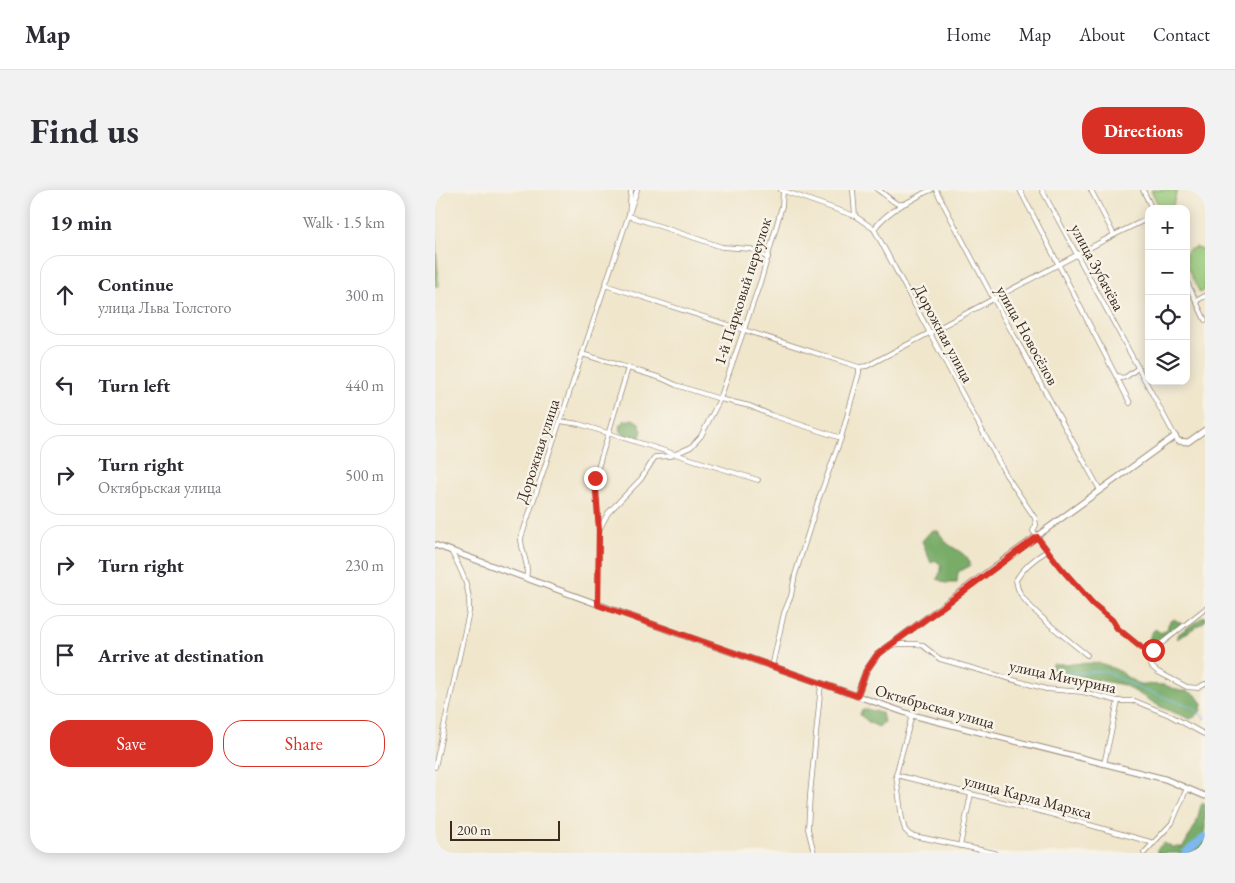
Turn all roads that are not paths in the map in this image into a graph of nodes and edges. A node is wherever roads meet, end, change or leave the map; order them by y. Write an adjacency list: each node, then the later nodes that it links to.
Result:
1 (631, 190): 14 (street)
2 (637, 190): 14 (street, Дорожная улица)
3 (783, 190): 15 (street, Дорожная улица); 20 (street, 1-й Парковый переулок)
4 (853, 190): 15 (street)
5 (878, 190): 12 (street)
6 (931, 190): 12 (street)
7 (936, 190): 25 (street, улица Новосёлов)
8 (1020, 190): 21 (street, улица Зубачёва)
9 (1042, 190): 19 (street, улица Зубачёва)
10 (1091, 190): 18 (street)
11 (1143, 190): 13 (street)
12 (904, 204): 17 (street)
13 (1150, 205)
14 (629, 216): 20 (street); 22 (street, Дорожная улица)
15 (855, 216): 17 (street, Дорожная улица)
16 (1145, 220): 18 (street)
17 (874, 229): 29 (street, Дорожная улица)
18 (1114, 235): 19 (street)
19 (1078, 255): 21 (street); 33 (street, улица Зубачёва)
20 (767, 258): 28 (street, 1-й Парковый переулок)
21 (1059, 264): 25 (street); 34 (street, улица Зубачёва)
22 (605, 285): 28 (street); 30 (street, Дорожная улица)
23 (1190, 288): 26 (street)
24 (1205, 296): 26 (street)
25 (993, 298): 29 (street); 44 (street, улица Новосёлов)
26 (1196, 301): 27 (street)
27 (1205, 320)
28 (745, 329): 31 (street); 35 (street, 1-й Парковый переулок)
29 (930, 333): 31 (street); 46 (street, Дорожная улица)
30 (582, 354): 32 (street); 37 (street, Дорожная улица)
31 (859, 367): 41 (street)
32 (628, 368): 35 (street); 39 (street)
33 (1138, 368): 34 (street); 40 (street, улица Зубачёва)
34 (1116, 375): 36 (street, улица Зубачёва)
35 (720, 399): 41 (street); 42 (street, 1-й Парковый переулок)
36 (1131, 403)
37 (560, 421): 39 (street); 50 (street, Дорожная улица)
38 (1205, 430): 40 (street)
39 (608, 434): 42 (street); 45 (street)
40 (1175, 436): 44 (street)
41 (841, 438): 58 (street)
42 (675, 455): 43 (street); 45 (street)
43 (757, 480)
44 (1100, 490): 46 (street)
45 (599, 530): 51 (street)
46 (1037, 537): 49 (street); 53 (street)
47 (435, 546): 48 (street, Октябрьская улица)
48 (451, 551): 50 (street, Октябрьская улица); 66 (street)
49 (1047, 551): 54 (street); 56 (street)
50 (526, 578): 51 (street, Октябрьская улица)
51 (598, 605): 58 (street, Октябрьская улица)
52 (1205, 609): 55 (street)
53 (888, 647): 61 (street); 62 (street, улица Мичурина)
54 (1143, 649): 55 (street); 57 (street)
55 (1153, 650): 57 (street)
56 (1087, 656)
57 (1148, 660): 60 (street)
58 (772, 667): 59 (street, Октябрьская улица)
59 (821, 684): 61 (street, Октябрьская улица); 73 (street)
60 (1205, 684)
61 (857, 696): 63 (street, Октябрьская улица)
62 (1118, 701): 64 (street, улица Мичурина); 65 (street)
63 (912, 715): 65 (street, Октябрьская улица); 67 (street)
64 (1204, 734)
65 (1104, 764): 68 (street, Октябрьская улица)
66 (435, 767)
67 (896, 775): 69 (street, улица Карла Маркса); 72 (street)
68 (1187, 788): 70 (street, Октябрьская улица); 71 (street)
69 (971, 794): 71 (street, улица Карла Маркса); 72 (street)
70 (1205, 796)
71 (1154, 844): 75 (street)
72 (961, 846): 74 (street)
73 (814, 853)
74 (995, 853)
75 (1144, 853)

